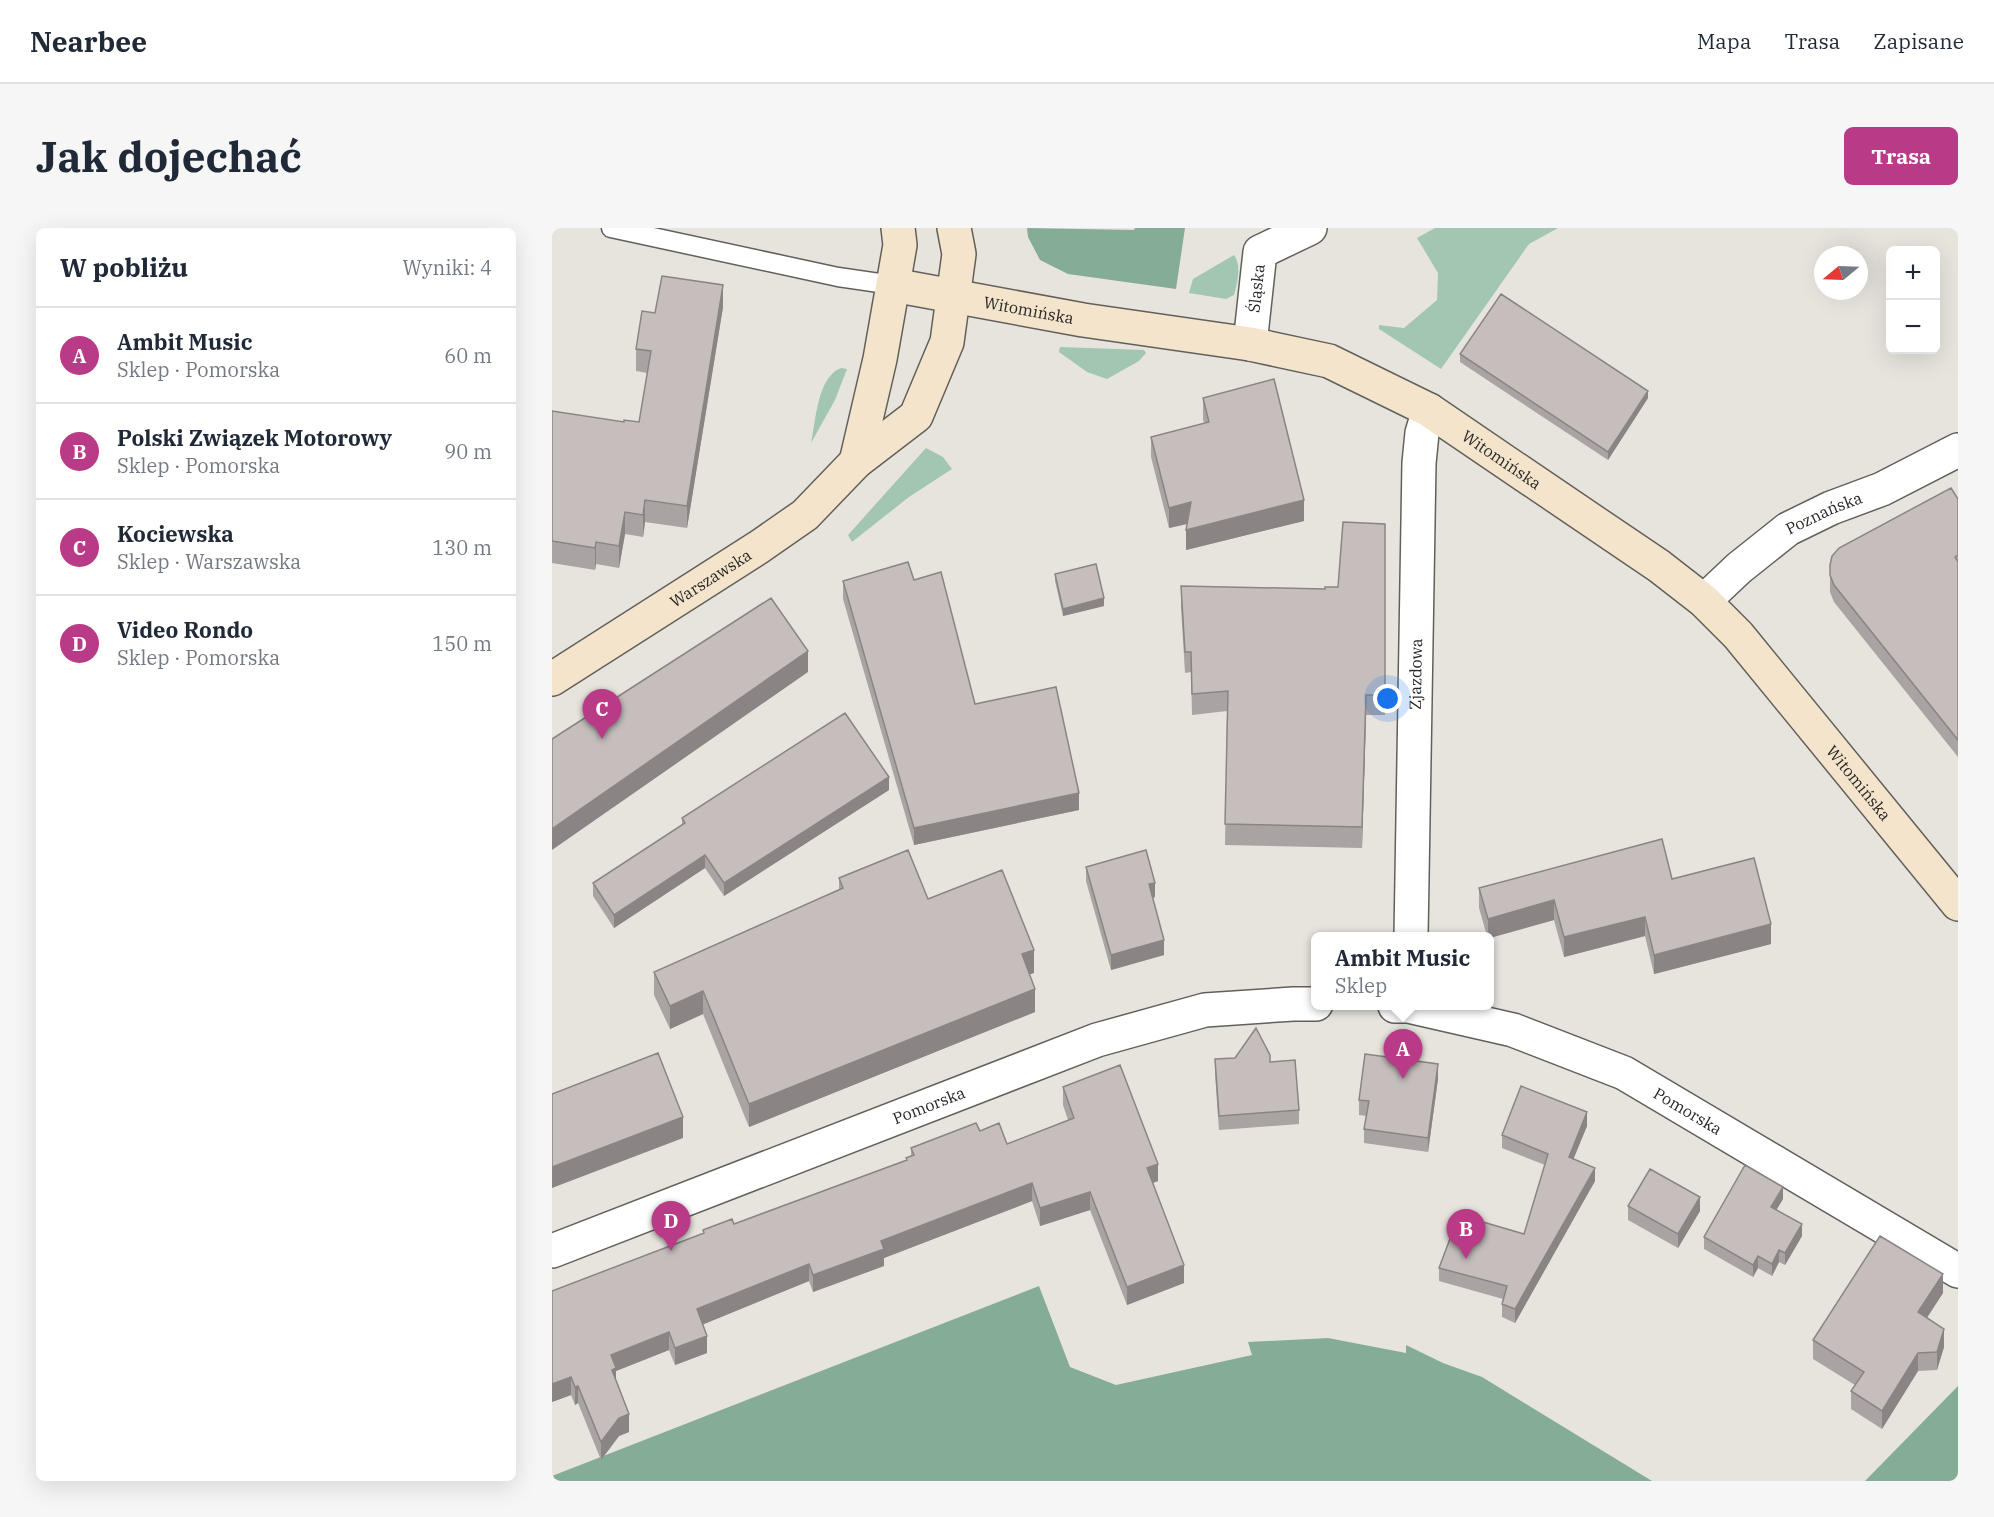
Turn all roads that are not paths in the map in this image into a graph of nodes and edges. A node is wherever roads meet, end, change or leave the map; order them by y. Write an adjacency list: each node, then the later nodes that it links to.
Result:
1 (611, 228): 5 (lane)
2 (898, 228): 5 (street)
3 (954, 228): 6 (street, Warszawska)
4 (1310, 228): 7 (street, Śląska)
5 (893, 285): 6 (street, Witomińska); 10 (street)
6 (953, 296): 7 (street, Witomińska); 10 (street, Warszawska)
7 (1250, 344): 8 (street, Witomińska)
8 (1429, 410): 11 (street, Witomińska); 14 (street, Zjazdowa)
9 (1958, 450): 11 (street, Poznańska)
10 (856, 462): 12 (street, Warszawska)
11 (1704, 601): 13 (street, Witomińska)
12 (552, 679)
13 (1958, 903)
14 (1411, 932)
15 (1311, 1004): 17 (street, Pomorska)
16 (1426, 1010): 18 (street, Pomorska)
17 (552, 1251)
18 (1958, 1270)

